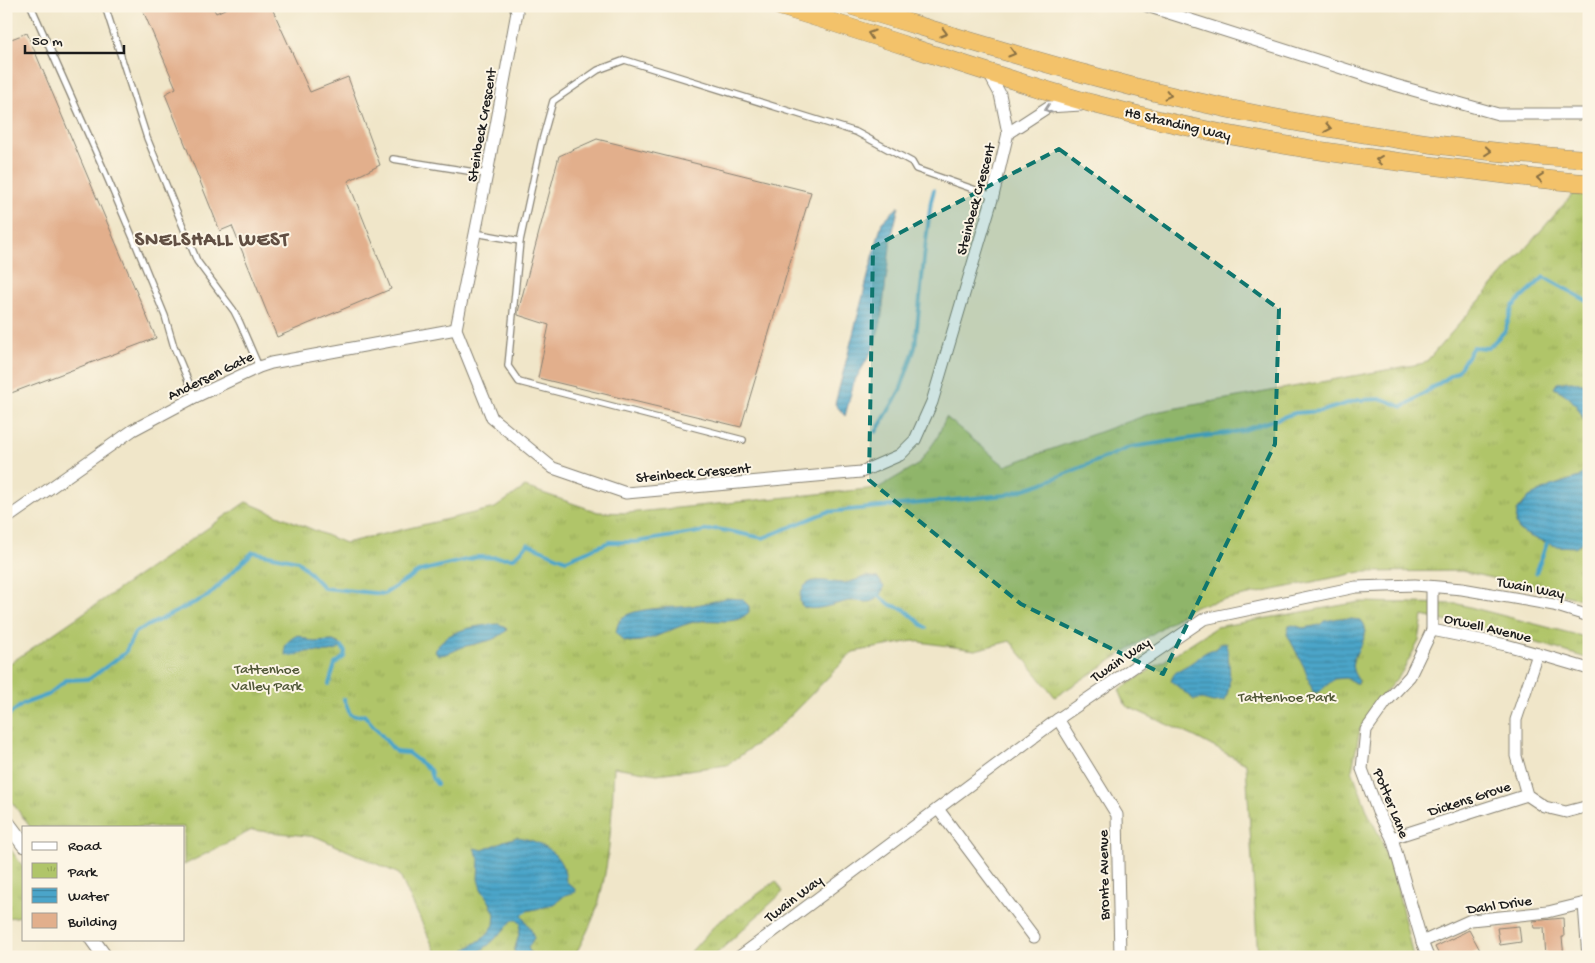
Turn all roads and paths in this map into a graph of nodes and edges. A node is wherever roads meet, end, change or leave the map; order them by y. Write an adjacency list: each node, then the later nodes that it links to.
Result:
1 (31, 6): 20 (lane)
2 (106, 6): 19 (lane)
3 (779, 6): 7 (highway, H8 Standing Way, one-way to 3)
4 (852, 6): 12 (highway, H8 Standing Way, one-way to 12)
5 (1147, 6): 9 (street)
6 (518, 8): 13 (street, Steinbeck Crescent)
7 (988, 72): 8 (highway, H8 Standing Way); 10 (street, Steinbeck Crescent)
8 (1095, 104): 10 (street, Steinbeck Crescent, one-way to 10); 14 (highway, H8 Standing Way, one-way to 8)
9 (1589, 114)
10 (1008, 133): 15 (street, Steinbeck Crescent)
11 (393, 159): 13 (lane)
12 (1589, 159)
13 (487, 174): 16 (street, Steinbeck Crescent)
14 (1589, 183)
15 (993, 196): 17 (lane); 18 (street, Steinbeck Crescent)
16 (476, 233): 17 (lane); 18 (street, Steinbeck Crescent)
17 (520, 241): 21 (lane)
18 (456, 329): 19 (street, Andersen Gate)
19 (259, 367): 20 (street, Andersen Gate)
20 (195, 398): 22 (street, Andersen Gate)
21 (743, 440)
22 (6, 520)
23 (1432, 586): 24 (street, Twain Way); 25 (street, Potter Lane); 28 (street, Twain Way)
24 (1589, 616)
25 (1432, 630): 26 (street, Orwell Avenue); 33 (street, Potter Lane)
26 (1538, 654): 27 (street, Orwell Avenue); 29 (street, Orwell Avenue)
27 (1589, 669)
28 (1058, 719): 31 (street, Twain Way); 41 (street, Bronte Avenue)
29 (1527, 795): 30 (street); 33 (street, Dickens Grove)
30 (1589, 806)
31 (938, 808): 36 (street); 40 (street, Twain Way)
32 (6, 821): 34 (street)
33 (1392, 838): 38 (street, Potter Lane)
34 (22, 842)
35 (1586, 903): 38 (street, Dahl Drive); 43 (street, Dahl Drive)
36 (1034, 937)
37 (93, 940): 39 (street)
38 (1422, 942): 42 (street, Potter Lane)
39 (105, 957)
40 (739, 957)
41 (1120, 957)
42 (1428, 957)
43 (1588, 957)

